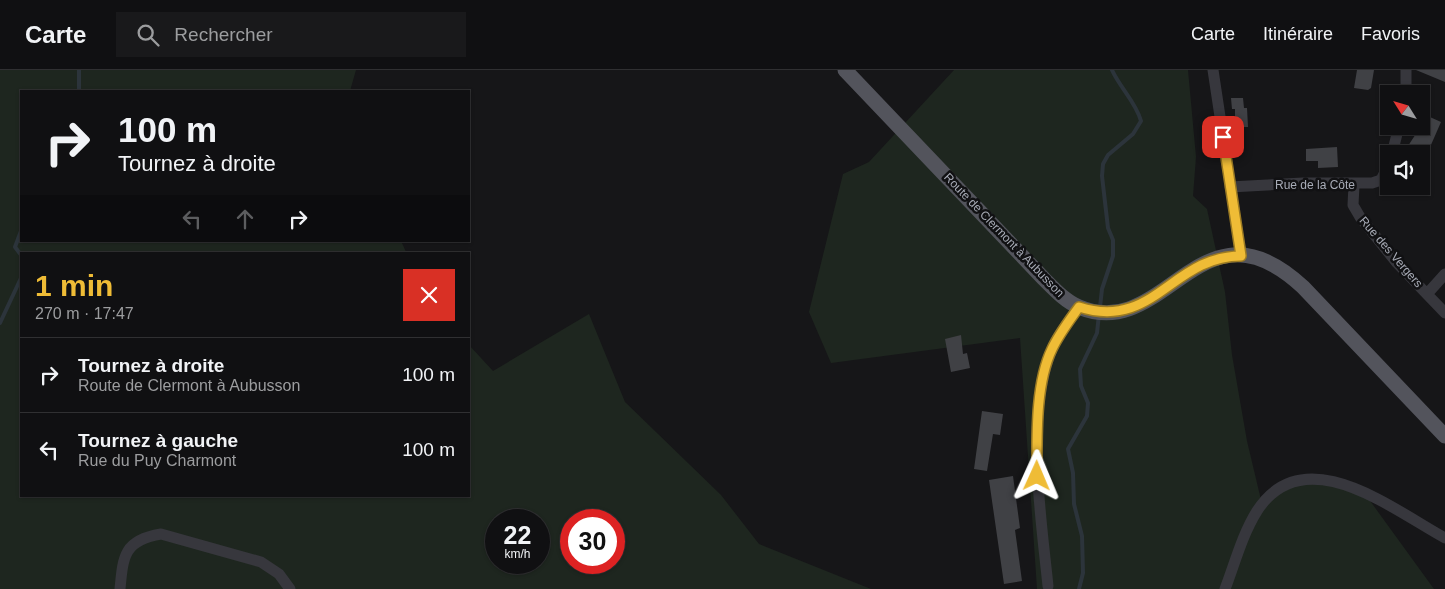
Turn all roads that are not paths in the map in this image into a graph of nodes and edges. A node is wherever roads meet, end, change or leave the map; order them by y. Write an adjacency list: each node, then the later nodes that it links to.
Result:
1 (845, 70): 11 (main road, Route de Clermont à Aubusson)
2 (1213, 70): 7 (street)
3 (1406, 70): 4 (street)
4 (1406, 85)
5 (1380, 180): 6 (street, Rue de la Côte)
6 (1354, 185): 7 (street, Rue de la Côte); 10 (street, Rue des Vergers)
7 (1230, 187): 8 (street)
8 (1241, 256): 11 (main road, Route de Clermont à Aubusson); 13 (main road, Route de Clermont à Aubusson)
9 (1445, 274): 10 (street)
10 (1427, 294): 12 (street, Rue des Vergers)
11 (1079, 307): 15 (street)
12 (1445, 313)
13 (1445, 436)
14 (1445, 538): 18 (street)
15 (1048, 586)
16 (120, 589): 17 (street)
17 (290, 589)
18 (1224, 589)

